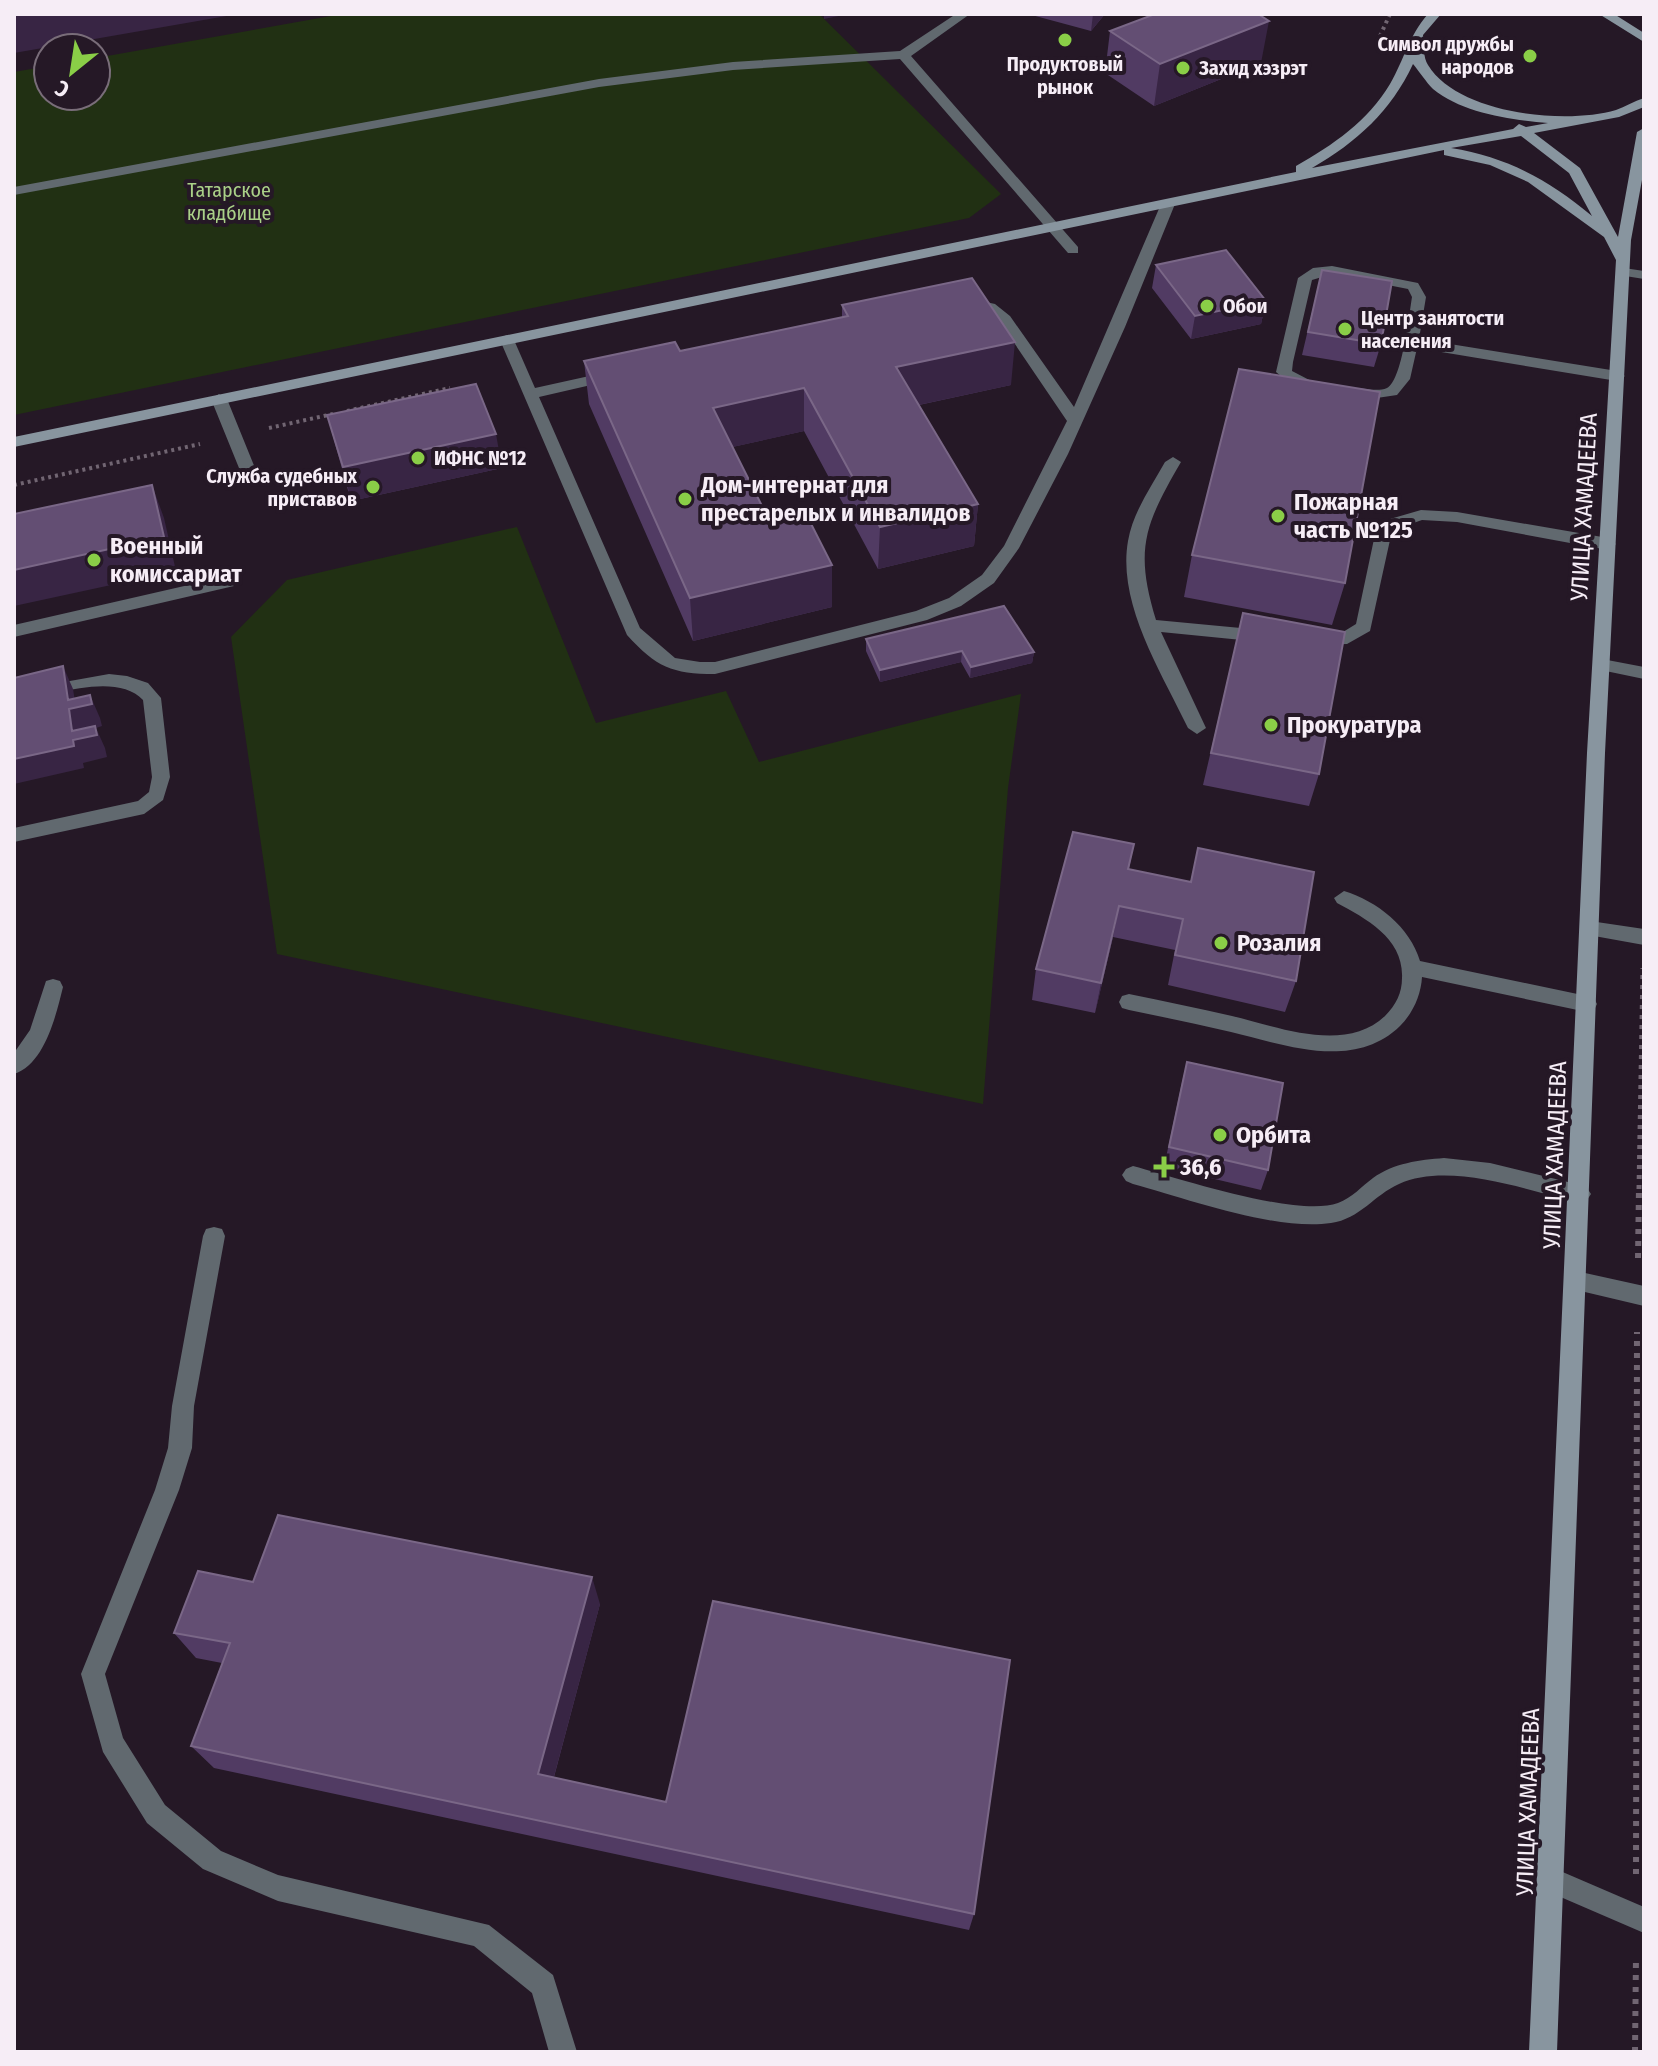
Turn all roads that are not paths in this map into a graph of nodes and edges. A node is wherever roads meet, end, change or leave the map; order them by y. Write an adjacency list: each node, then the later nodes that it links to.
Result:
1 (964, 14): 6 (lane)
2 (1435, 14): 5 (street)
3 (1605, 14): 4 (street)
4 (1644, 38)
5 (1416, 42): 7 (street); 13 (street)
6 (903, 55): 14 (lane); 16 (lane)
7 (1455, 95): 9 (street); 10 (street)
8 (1644, 102): 9 (street)
9 (1575, 122): 10 (street)
10 (1526, 132): 12 (street); 17 (street)
11 (1644, 132): 19 (street, УЛИЦА ХАМАДЕЕВА)
12 (1425, 149): 13 (street); 17 (street)
13 (1279, 181): 15 (street)
14 (14, 191)
15 (1168, 204): 16 (street); 27 (lane)
16 (1055, 227): 18 (lane); 21 (street)
17 (1607, 235): 19 (street)
18 (1073, 250)
19 (1630, 269): 24 (street, УЛИЦА ХАМАДЕЕВА)
20 (945, 303): 27 (lane)
21 (507, 340): 25 (lane); 26 (street)
22 (1411, 342): 22 (lane); 24 (lane)
23 (622, 374): 25 (lane)
24 (1617, 376): 31 (street, УЛИЦА ХАМАДЕЕВА)
25 (530, 394): 27 (lane)
26 (219, 399): 28 (street); 30 (lane)
27 (1075, 421)
28 (14, 442)
29 (1173, 462): 33 (lane)
30 (247, 468)
31 (1608, 544): 33 (lane); 35 (street, УЛИЦА ХАМАДЕЕВА)
32 (228, 582): 34 (lane)
33 (1149, 625): 38 (lane)
34 (14, 631)
35 (1602, 665): 36 (lane); 41 (street, УЛИЦА ХАМАДЕЕВА)
36 (1644, 673)
37 (14, 697): 39 (lane)
38 (1197, 728)
39 (14, 835)
40 (1344, 898): 43 (lane)
41 (1590, 929): 42 (lane); 46 (street, УЛИЦА ХАМАДЕЕВА)
42 (1644, 937)
43 (1413, 967): 45 (lane); 46 (lane)
44 (53, 987): 47 (lane)
45 (1129, 1002)
46 (1587, 1004): 49 (street, УЛИЦА ХАМАДЕЕВА)
47 (14, 1066)
48 (1133, 1175): 49 (lane)
49 (1580, 1194): 51 (street, УЛИЦА ХАМАДЕЕВА)
50 (214, 1236): 55 (lane)
51 (1576, 1281): 52 (lane); 53 (street, УЛИЦА ХАМАДЕЕВА)
52 (1641, 1295)
53 (1551, 1880): 54 (lane); 56 (street, УЛИЦА ХАМАДЕЕВА)
54 (1640, 1918)
55 (563, 2052)
56 (1543, 2052)

